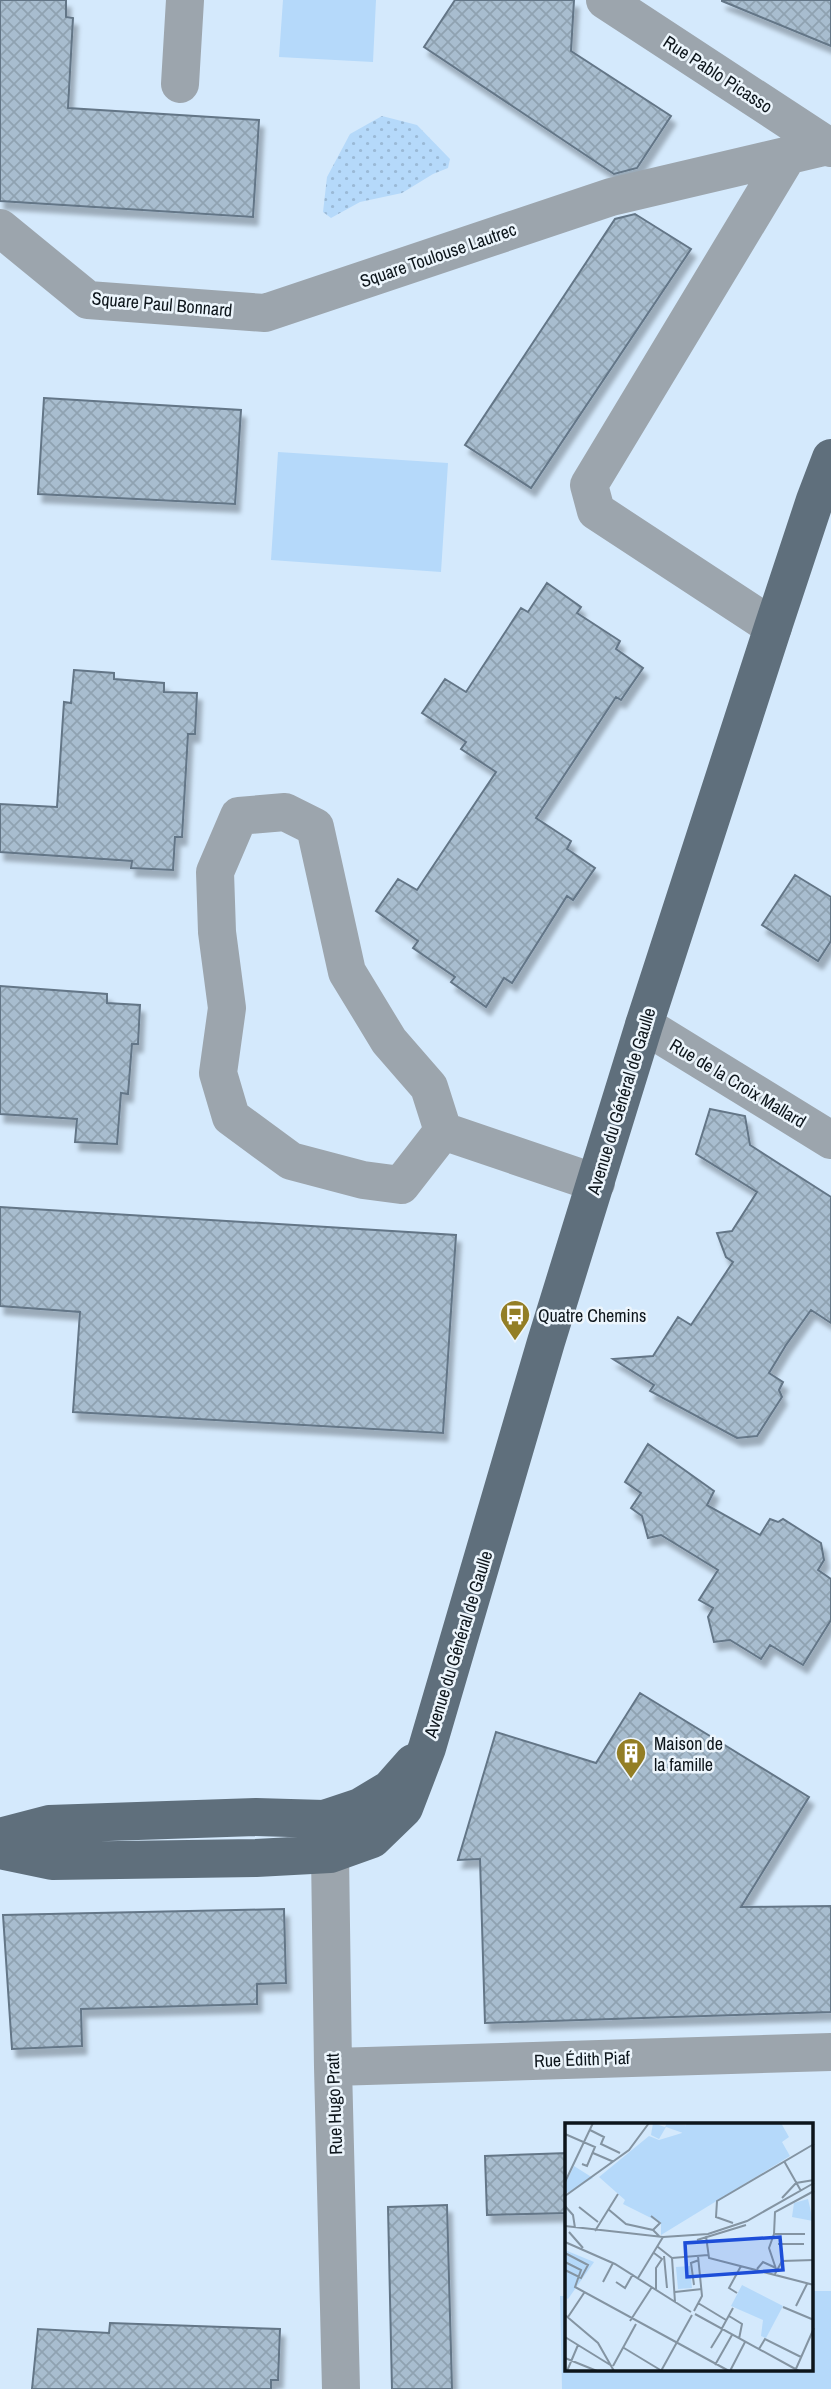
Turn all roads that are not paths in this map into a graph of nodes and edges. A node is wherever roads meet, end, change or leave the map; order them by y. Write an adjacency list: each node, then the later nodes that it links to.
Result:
1 (185, 0): 3 (street)
2 (605, 0): 4 (street, Rue Pablo Picasso)
3 (180, 84)
4 (829, 147): 5 (street, Square Toulouse Lautrec)
5 (788, 155): 7 (street, Square Toulouse Lautrec); 9 (street)
6 (0, 228): 7 (street, Square Paul Bonnard)
7 (265, 313)
8 (831, 458): 9 (main road, Avenue du Général de Gaulle)
9 (773, 627): 10 (main road, Avenue du Général de Gaulle)
10 (644, 1025): 12 (street, Rue de la Croix Mallard); 13 (main road, Avenue du Général de Gaulle)
11 (443, 1131): 11 (street); 13 (street)
12 (831, 1140)
13 (596, 1184): 14 (main road, Avenue du Général de Gaulle)
14 (327, 1836): 15 (main road, Avenue du Général de Gaulle); 16 (main road, Avenue du Général de Gaulle); 18 (street, Rue Hugo Pratt)
15 (0, 1837)
16 (0, 1850)
17 (831, 2052): 18 (street, Rue Édith Piaf)
18 (333, 2067): 19 (street, Rue Hugo Pratt)
19 (341, 2389)

